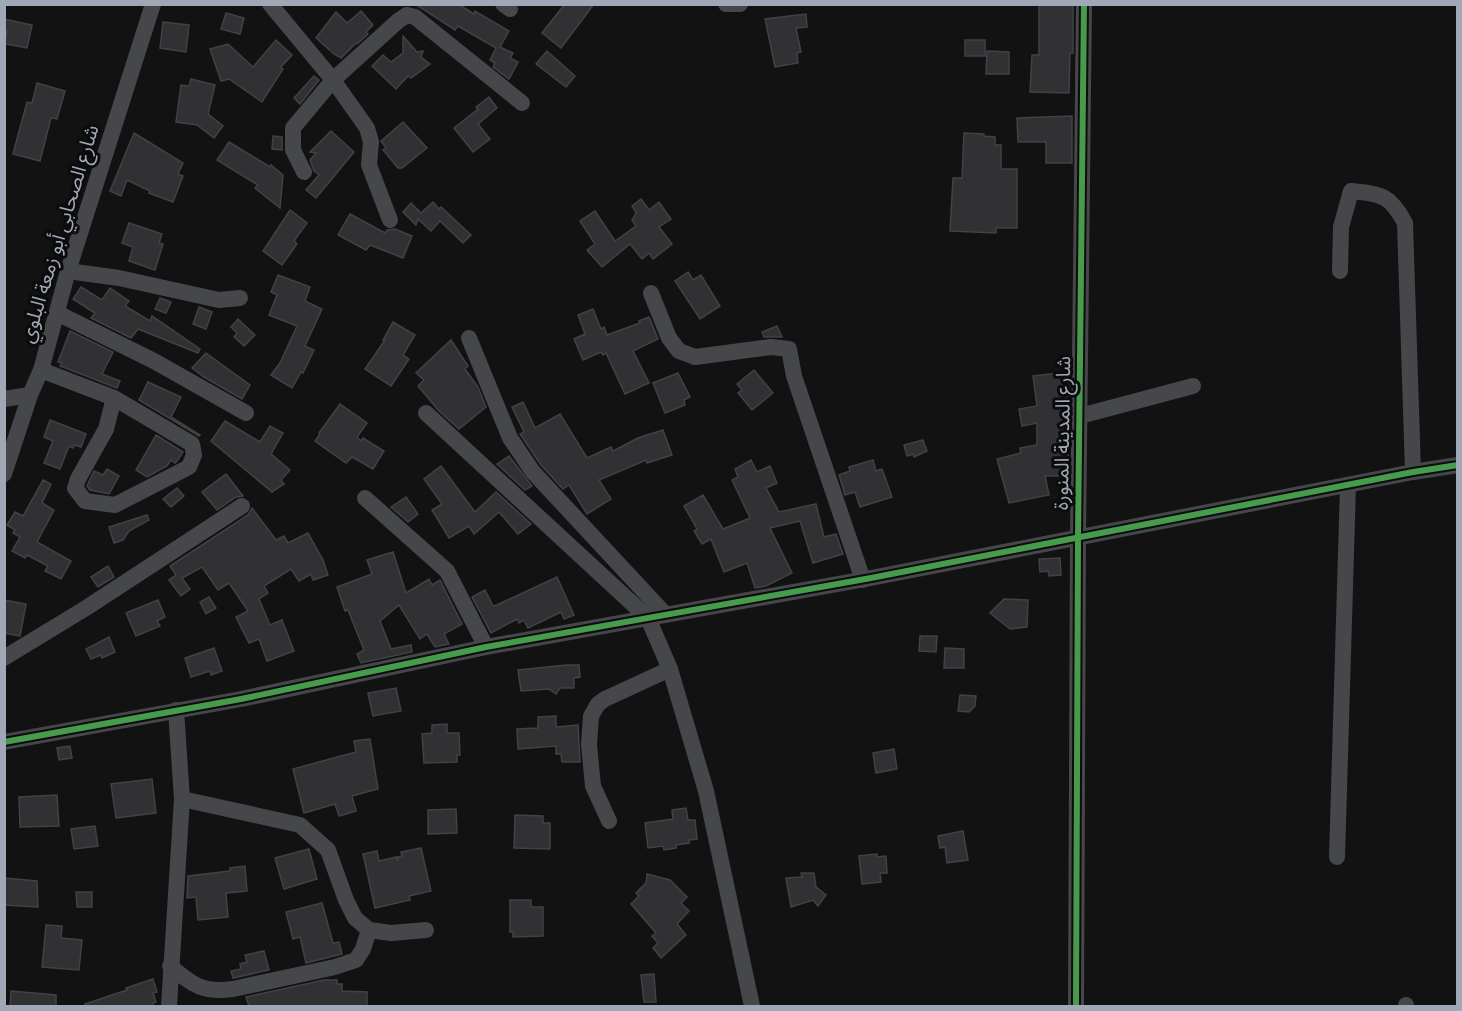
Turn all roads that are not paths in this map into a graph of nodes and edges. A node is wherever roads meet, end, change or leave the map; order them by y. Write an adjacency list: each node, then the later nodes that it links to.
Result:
1 (153, 4): 10 (street, شارع الصحابي أبو زمعة البلوي)
2 (270, 4): 6 (street)
3 (726, 4): 4 (street)
4 (740, 4)
5 (1084, 4): 23 (street, شارع المدينة المنورة)
6 (333, 80): 7 (street); 8 (street); 9 (street)
7 (522, 103)
8 (304, 172)
9 (390, 220)
10 (68, 271): 13 (street); 14 (street, شارع الصحابي أبو زمعة البلوي)
11 (1340, 272): 25 (street)
12 (651, 293): 31 (street)
13 (240, 298)
14 (57, 313): 16 (street, شارع الصحابي أبو زمعة البلوي); 21 (street)
15 (469, 338): 32 (street)
16 (41, 370): 18 (street, شارع الصحابي أبو زمعة البلوي); 19 (street)
17 (1193, 386): 23 (street)
18 (30, 395): 20 (street); 26 (street, شارع الصحابي أبو زمعة البلوي)
19 (114, 398): 19 (street)
20 (4, 399)
21 (246, 413)
22 (426, 413): 33 (street)
23 (1080, 416): 30 (street, شارع المدينة المنورة)
24 (1458, 465): 25 (street)
25 (1413, 472): 27 (street)
26 (4, 474)
27 (1348, 485): 30 (street); 41 (street)
28 (365, 498): 34 (street)
29 (242, 506): 35 (street)
30 (1078, 537): 31 (street); 47 (street, شارع المدينة المنورة)
31 (863, 580): 32 (street)
32 (666, 615): 33 (street)
33 (648, 618): 34 (street); 36 (street)
34 (486, 647): 37 (street)
35 (4, 658)
36 (670, 669): 40 (street); 46 (street)
37 (176, 710): 38 (street); 39 (street)
38 (4, 742)
39 (182, 799): 42 (street); 44 (street)
40 (609, 821)
41 (1337, 857)
42 (369, 930): 43 (street); 44 (street)
43 (426, 930)
44 (170, 966): 45 (street)
45 (169, 1006)
46 (752, 1006)
47 (1076, 1006)

